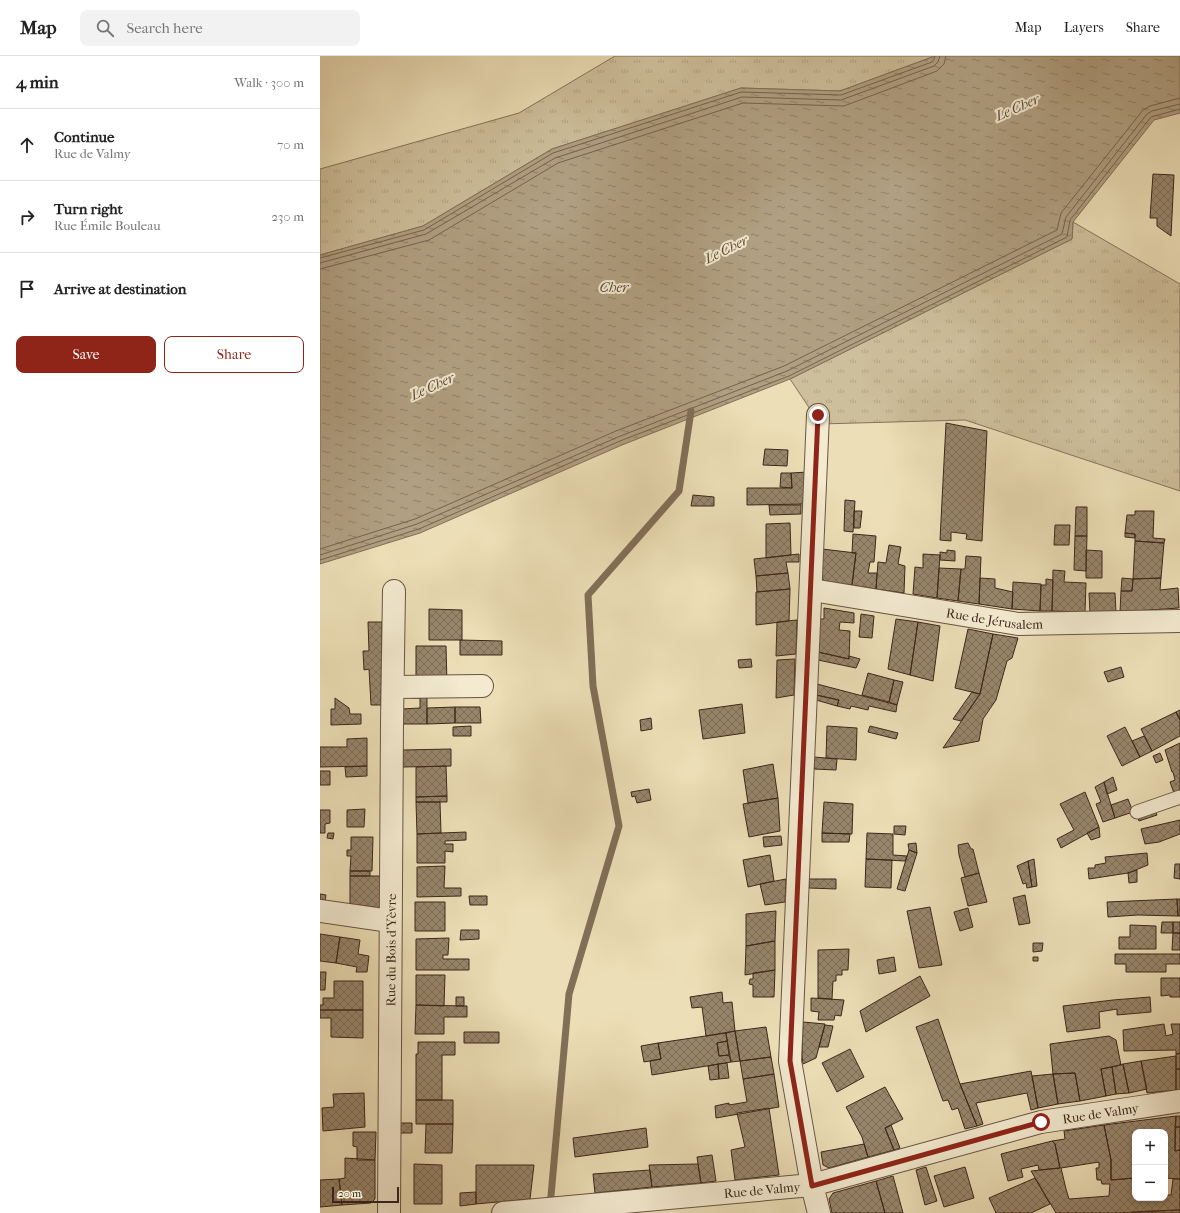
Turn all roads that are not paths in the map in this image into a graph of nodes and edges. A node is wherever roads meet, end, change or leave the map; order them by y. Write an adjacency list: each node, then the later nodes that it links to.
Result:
1 (818, 415): 2 (street)
2 (812, 590): 4 (street, Rue de Jérusalem); 12 (street)
3 (394, 591): 6 (street, Rue du Bois d'Yèvre)
4 (1180, 621)
5 (482, 686): 6 (street)
6 (393, 687): 10 (street, Rue du Bois d'Yèvre)
7 (1180, 797): 8 (lane)
8 (1137, 812)
9 (320, 911): 10 (street)
10 (390, 920): 13 (street, Rue du Bois d'Yèvre)
11 (1180, 1101): 12 (street, Rue de Valmy)
12 (812, 1186): 14 (street, Rue de Valmy); 15 (street)
13 (389, 1213)
14 (503, 1213)
15 (819, 1213)

